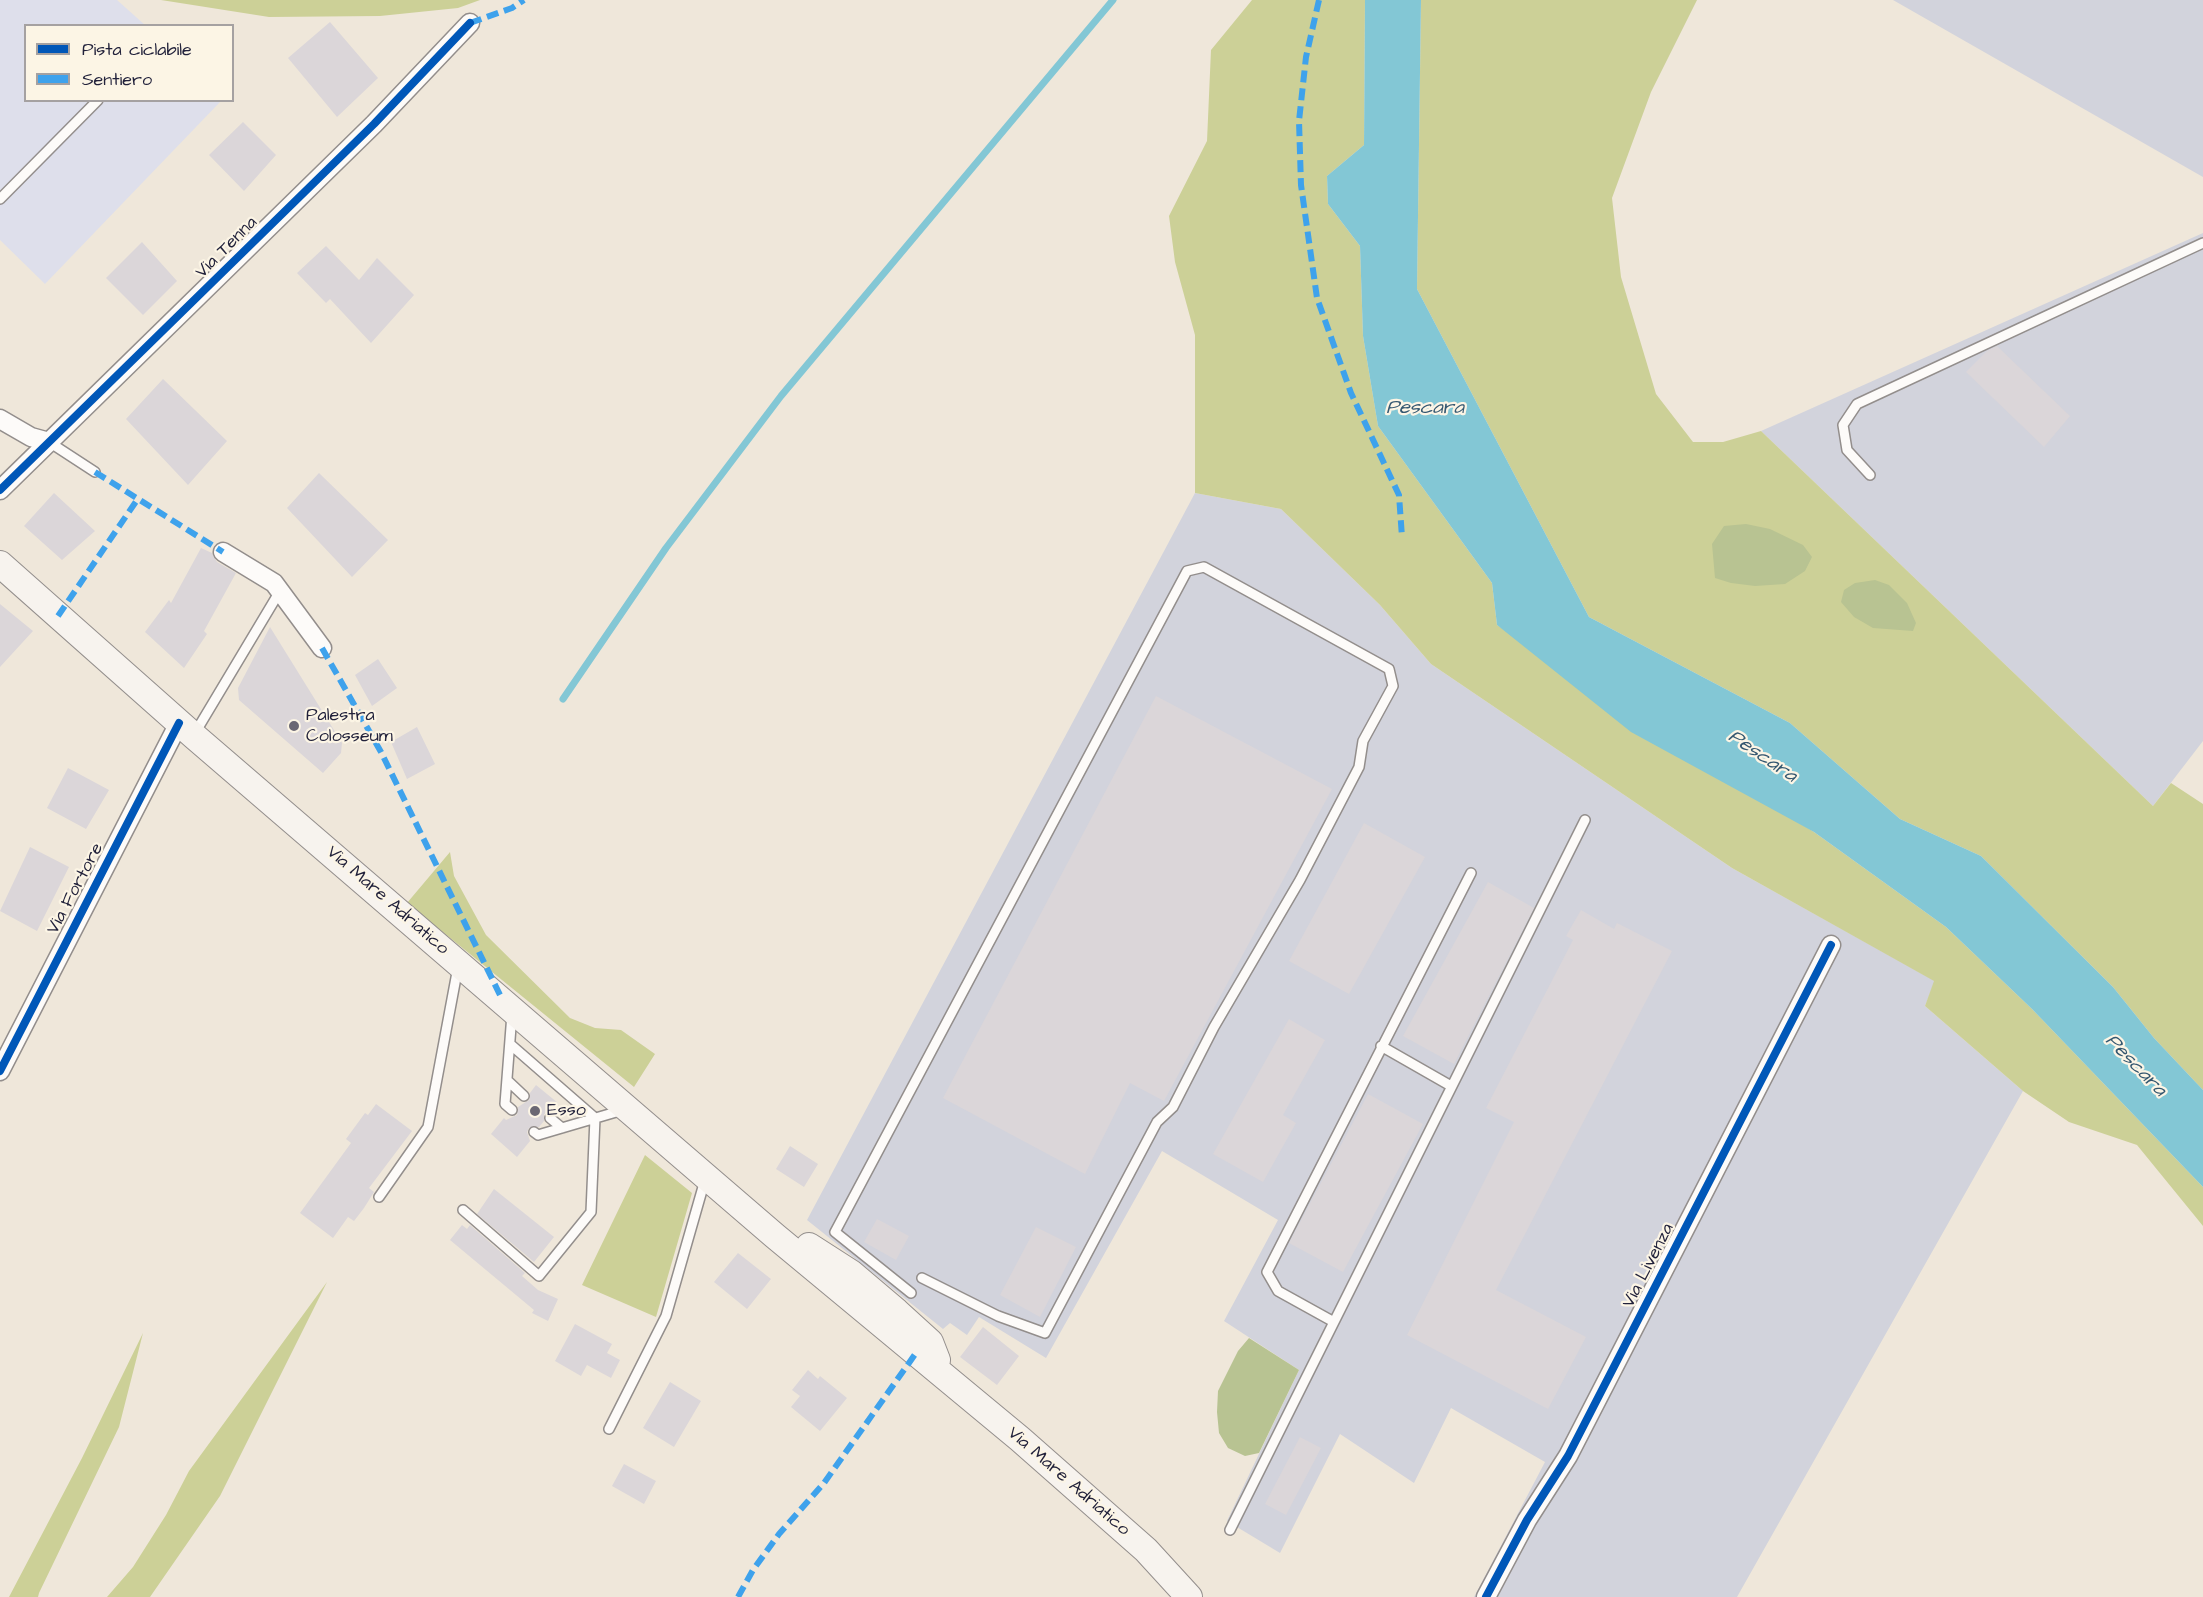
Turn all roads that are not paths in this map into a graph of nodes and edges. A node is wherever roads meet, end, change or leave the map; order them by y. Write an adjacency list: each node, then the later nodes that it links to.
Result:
1 (470, 23): 6 (street, Via Tenna)
2 (96, 102): 3 (lane)
3 (0, 199)
4 (2203, 243): 8 (lane)
5 (0, 419): 6 (street)
6 (49, 442): 7 (lane); 9 (street, Via Tenna)
7 (95, 472)
8 (1870, 476)
9 (0, 490)
10 (223, 552): 12 (street)
11 (0, 564): 14 (main road, Via Mare Adriatico)
12 (279, 591): 13 (street); 14 (lane)
13 (322, 648)
14 (187, 729): 18 (main road, Via Mare Adriatico); 22 (street, Via Fortore)
15 (1585, 820): 24 (lane)
16 (1471, 873): 21 (lane)
17 (1831, 945): 43 (street, Via Livenza)
18 (459, 962): 19 (main road, Via Mare Adriatico); 33 (lane)
19 (513, 1008): 20 (lane); 26 (main road, Via Mare Adriatico)
20 (510, 1044): 23 (lane); 29 (lane)
21 (1381, 1046): 24 (lane); 39 (lane)
22 (0, 1071)
23 (507, 1080): 25 (lane); 27 (lane)
24 (1451, 1086): 39 (lane)
25 (524, 1096)
26 (629, 1109): 29 (lane); 32 (main road, Via Mare Adriatico)
27 (512, 1110)
28 (550, 1118): 30 (lane)
29 (595, 1118): 30 (lane); 34 (lane)
30 (562, 1128): 31 (lane)
31 (534, 1132)
32 (706, 1176): 35 (main road, Via Mare Adriatico); 40 (lane)
33 (380, 1197)
34 (463, 1210)
35 (775, 1236): 36 (main road, Via Mare Adriatico); 38 (main road, Via Mare Adriatico)
36 (829, 1242): 37 (lane); 38 (main road, Via Mare Adriatico)
37 (922, 1278)
38 (896, 1312): 42 (main road, Via Mare Adriatico)
39 (1334, 1322): 41 (lane)
40 (609, 1429)
41 (1230, 1530)
42 (1189, 1597)
43 (1486, 1597)

